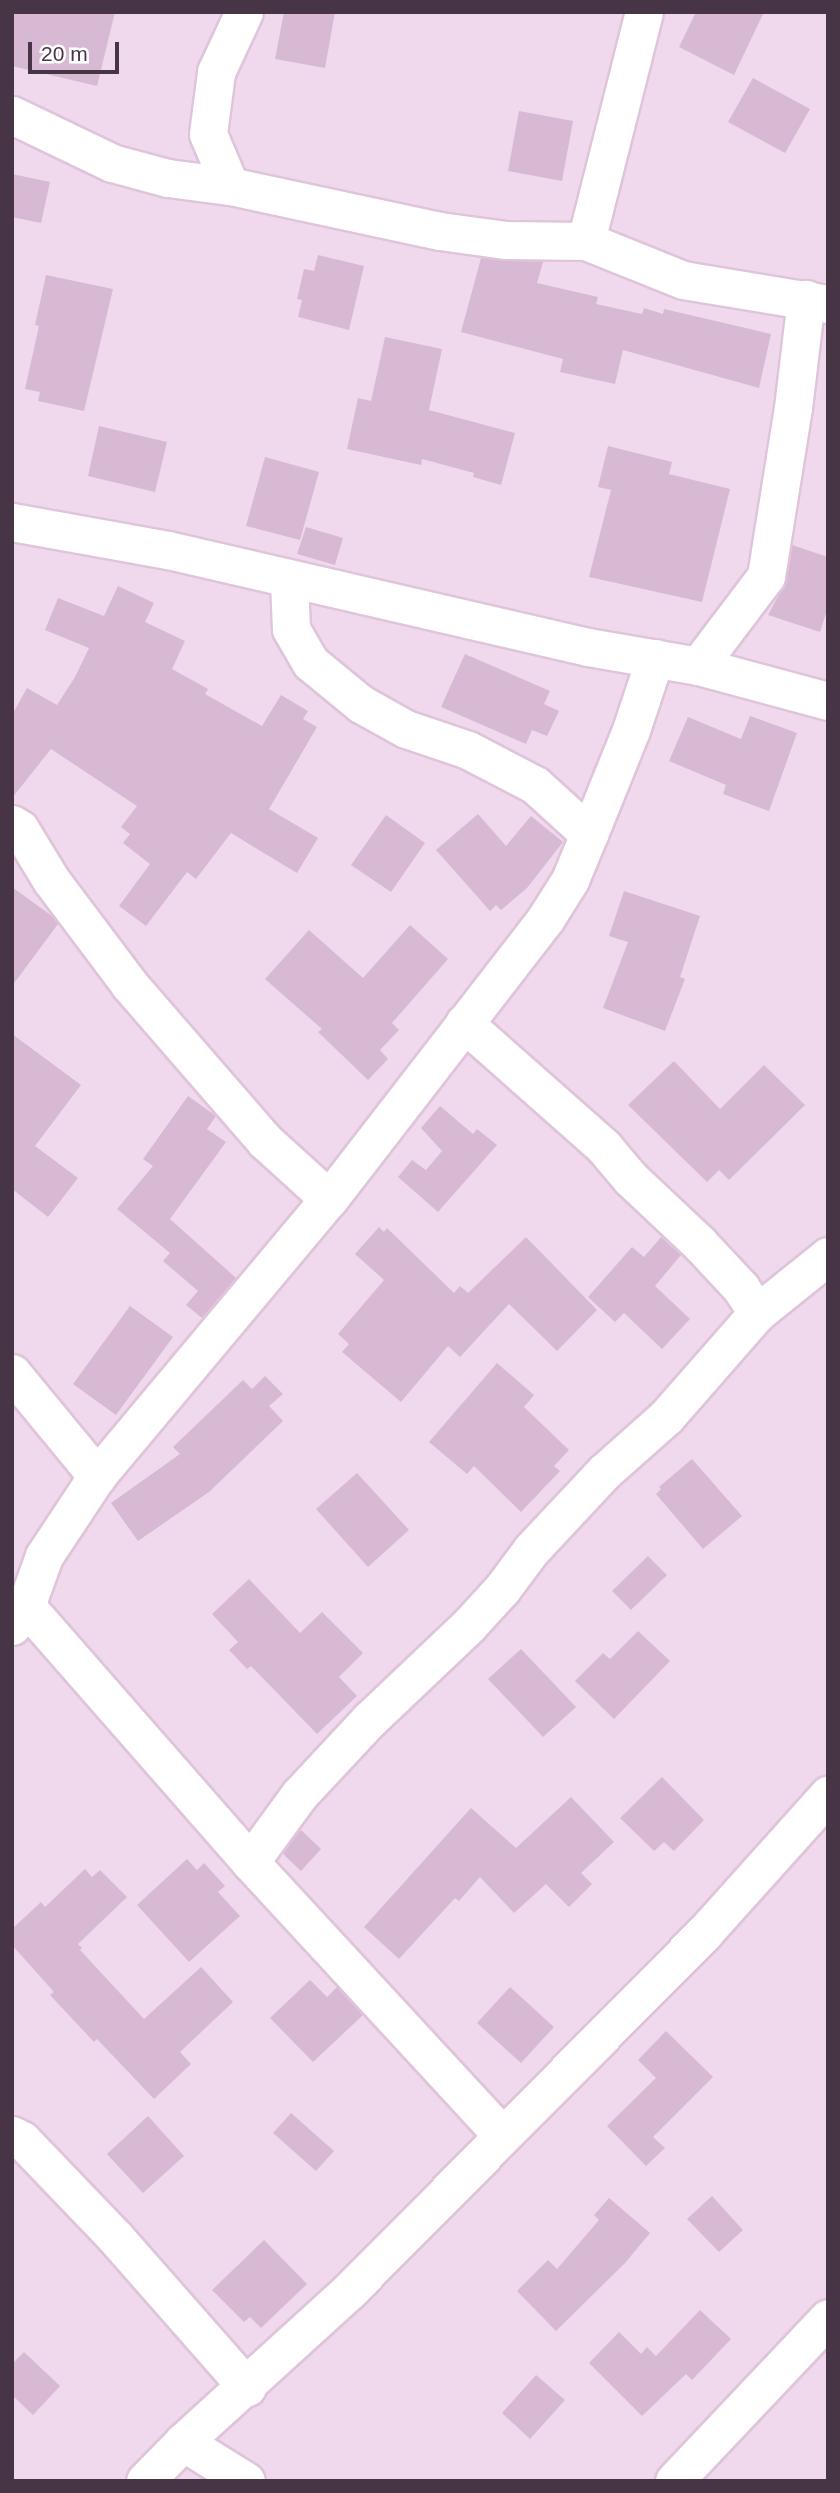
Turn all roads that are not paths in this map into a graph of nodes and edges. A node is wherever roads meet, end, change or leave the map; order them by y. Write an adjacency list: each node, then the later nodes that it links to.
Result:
1 (244, 12): 4 (street)
2 (644, 12): 5 (street)
3 (12, 115): 4 (street)
4 (230, 186): 5 (street)
5 (586, 241): 6 (street)
6 (817, 302): 10 (street)
7 (12, 522): 8 (street)
8 (289, 580): 9 (street); 13 (street)
9 (655, 658): 10 (street); 13 (street)
10 (698, 666): 11 (street)
11 (828, 701)
12 (12, 824): 15 (street)
13 (589, 834): 14 (street)
14 (464, 1023): 15 (street); 17 (street)
15 (329, 1199): 19 (street)
16 (828, 1256): 17 (street)
17 (757, 1313): 22 (street)
18 (12, 1373): 19 (street)
19 (97, 1476): 20 (street)
20 (19, 1616): 22 (street)
21 (828, 1795): 24 (street)
22 (250, 1862): 24 (street)
23 (12, 2135): 26 (street)
24 (502, 2135): 26 (street)
25 (828, 2318): 30 (street)
26 (247, 2387): 27 (street)
27 (183, 2442): 28 (street); 29 (street)
28 (145, 2481)
29 (246, 2481)
30 (674, 2481)

